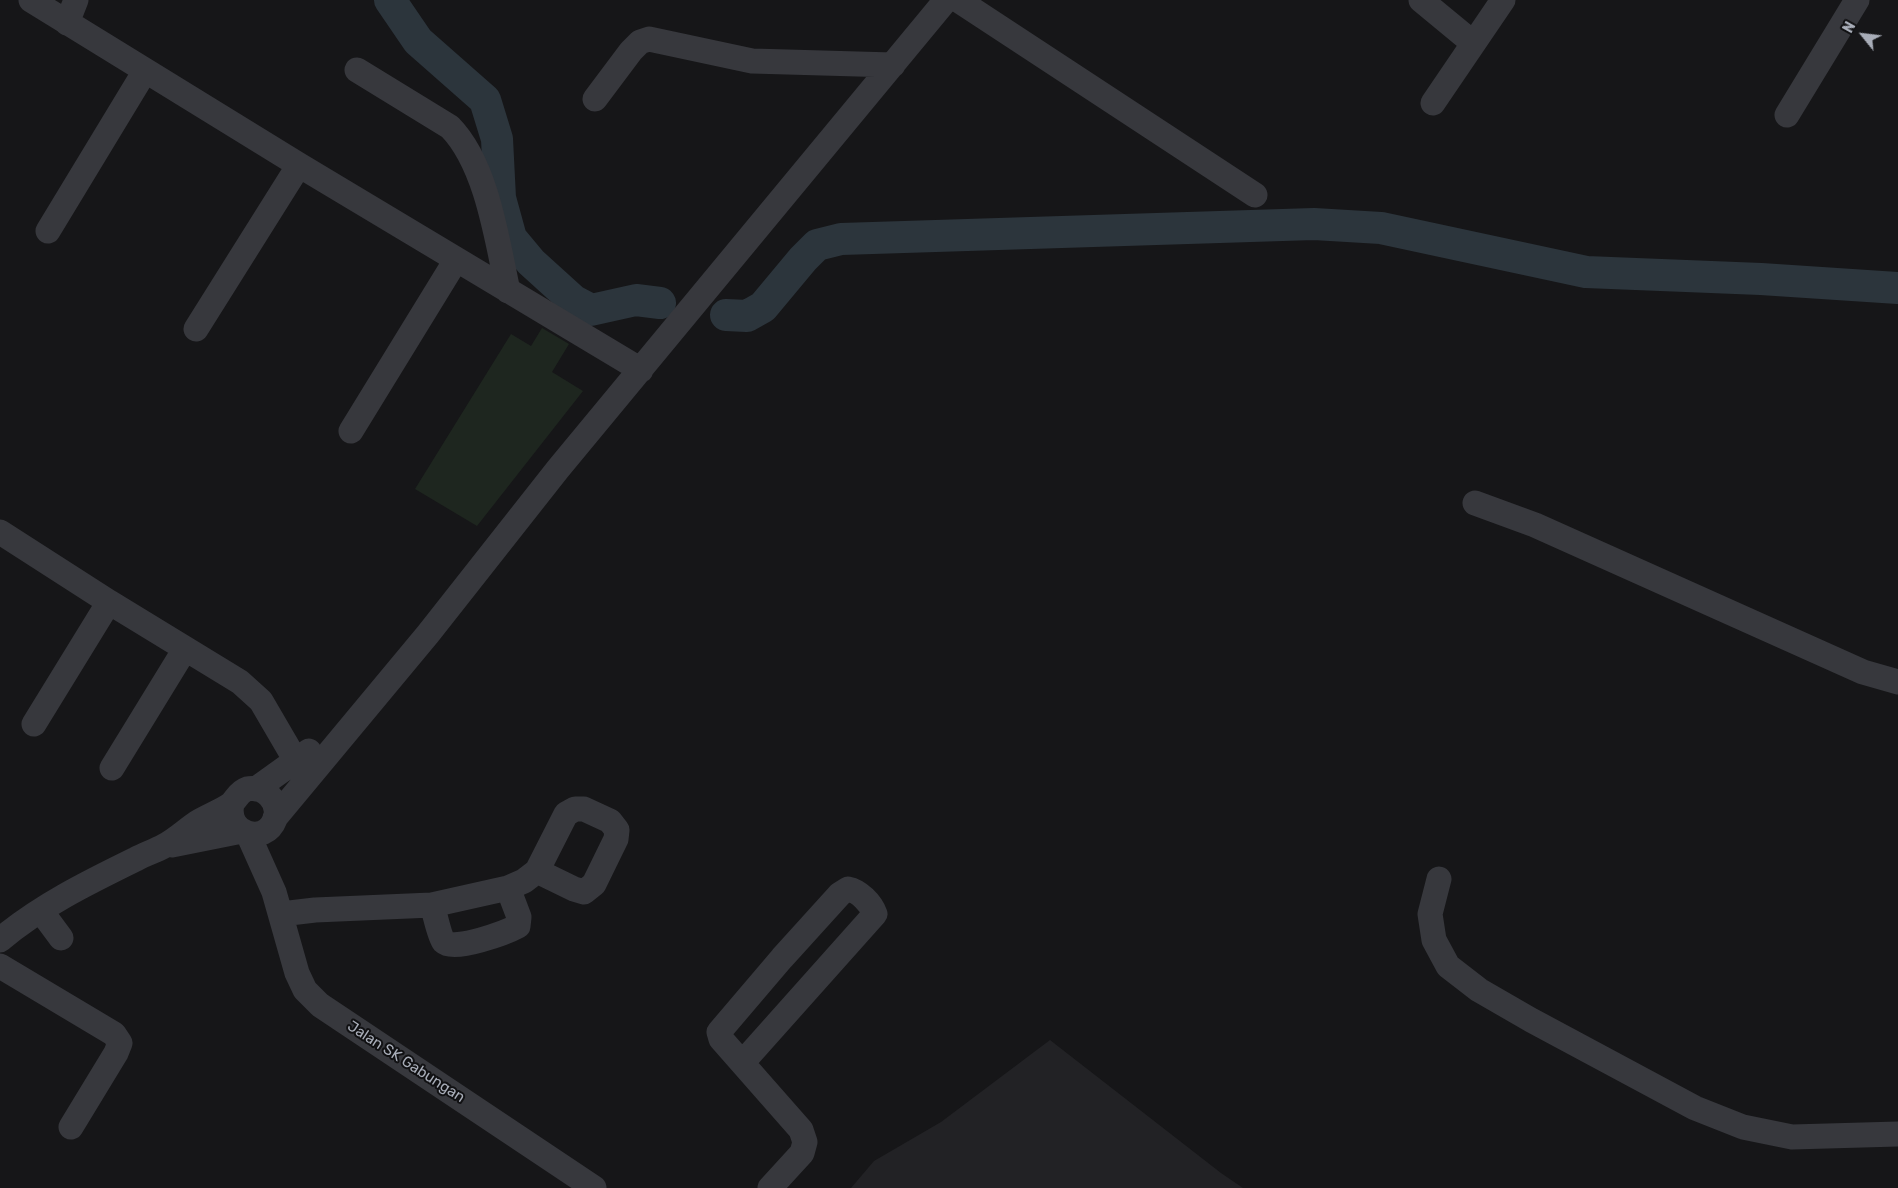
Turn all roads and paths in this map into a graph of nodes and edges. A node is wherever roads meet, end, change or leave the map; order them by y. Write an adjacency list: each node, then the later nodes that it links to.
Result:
1 (31, 0): 8 (street)
2 (76, 0): 8 (street)
3 (946, 0): 10 (street)
4 (958, 0): 17 (street)
5 (1422, 0): 9 (street)
6 (1503, 0): 9 (street)
7 (1858, 0): 15 (street)
8 (67, 23): 12 (street)
9 (1473, 43): 14 (street)
10 (892, 65): 13 (street); 22 (street)
11 (357, 70): 20 (street)
12 (145, 71): 16 (street); 18 (street)
13 (595, 99)
14 (1433, 103)
15 (1787, 115)
16 (299, 165): 19 (street); 21 (street)
17 (1255, 196)
18 (48, 231)
19 (456, 260): 20 (street); 23 (street)
20 (508, 291): 22 (street)
21 (196, 329)
22 (641, 370): 29 (street)
23 (351, 431)
24 (1475, 503): 28 (street)
25 (0, 532): 26 (street)
26 (109, 602): 27 (street); 30 (street)
27 (185, 649): 31 (street); 32 (street)
28 (1898, 682)
29 (369, 706): 31 (street); 35 (street)
30 (34, 724)
31 (296, 761): 33 (street)
32 (112, 768)
33 (256, 789): 34 (street); 35 (street)
34 (232, 804): 35 (street); 36 (street)
35 (259, 828): 36 (street); 40 (street, Jalan SK Gabungan)
36 (165, 846): 42 (street)
37 (537, 871): 39 (street)
38 (1439, 879): 50 (street)
39 (508, 888): 41 (street); 41 (street)
40 (278, 903): 41 (street); 51 (street, Jalan SK Gabungan)
41 (432, 905)
42 (41, 911): 43 (street); 44 (street)
43 (61, 938)
44 (0, 940)
45 (782, 958): 47 (street); 47 (street); 48 (street)
46 (0, 966): 49 (street)
47 (812, 984): 48 (street)
48 (743, 1062): 52 (street)
49 (71, 1127)
50 (1898, 1134)
51 (594, 1188)
52 (770, 1188)

